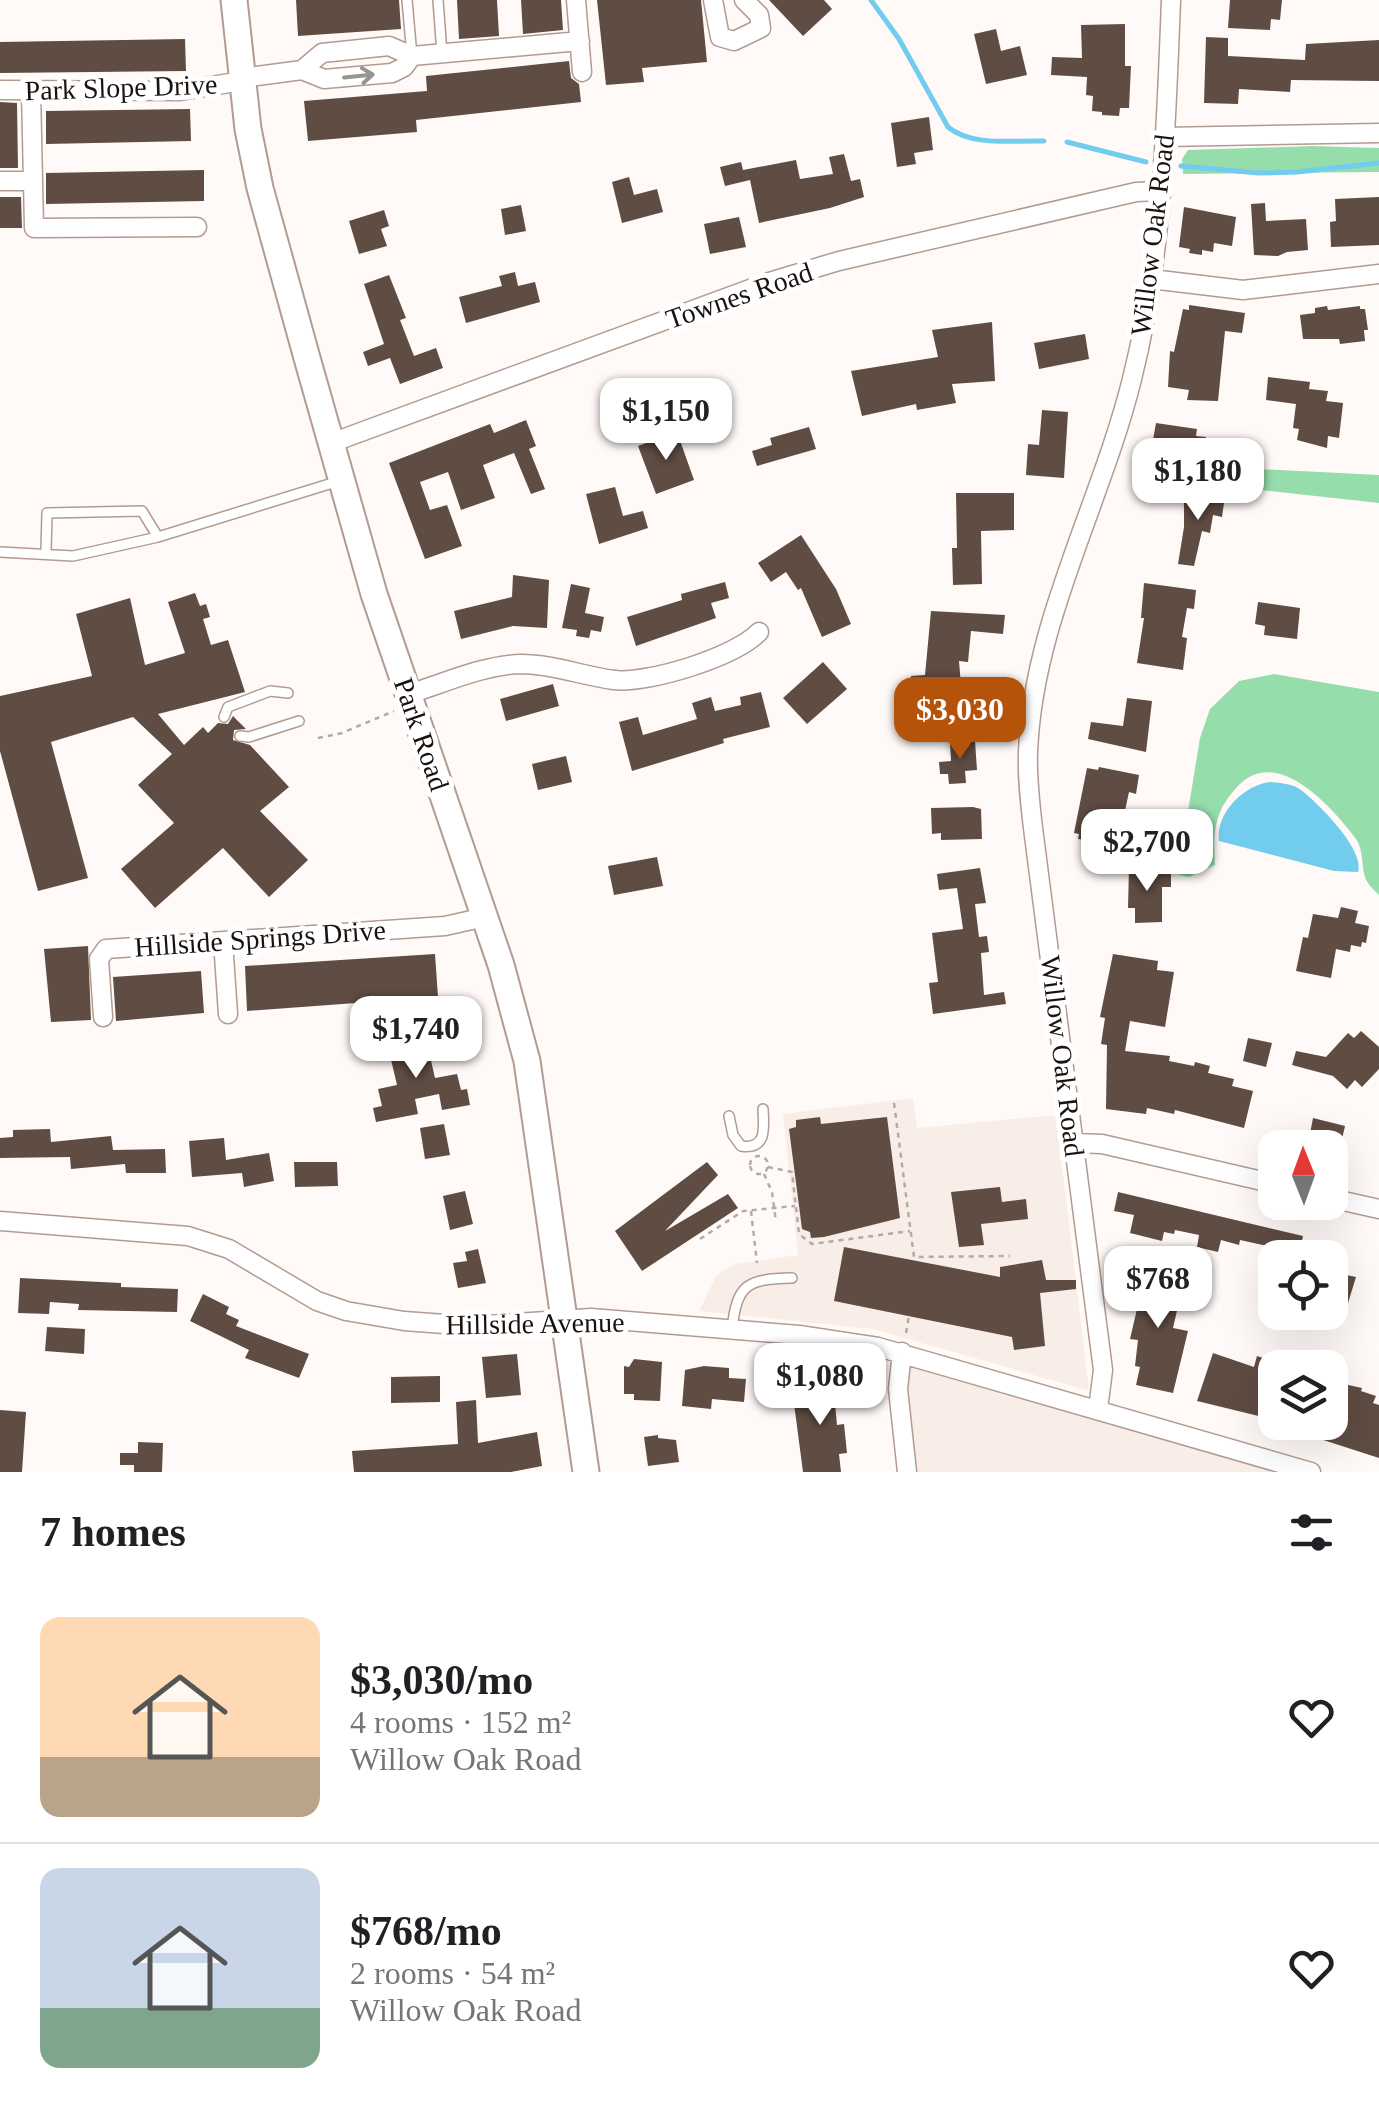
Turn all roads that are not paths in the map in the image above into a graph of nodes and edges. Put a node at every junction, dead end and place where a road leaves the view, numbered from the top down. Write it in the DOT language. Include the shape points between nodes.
graph roads {
  1 [pos="234,0"];
  2 [pos="408,0"];
  3 [pos="438,0"];
  4 [pos="576,0"];
  5 [pos="713,0"];
  6 [pos="744,0"];
  7 [pos="1170,0"];
  8 [pos="580,42"];
  9 [pos="442,54"];
  10 [pos="412,56"];
  11 [pos="302,70"];
  12 [pos="582,72"];
  13 [pos="242,80"];
  14 [pos="0,90"];
  15 [pos="31,90"];
  16 [pos="1379,133"];
  17 [pos="1164,138"];
  18 [pos="0,181"];
  19 [pos="33,181"];
  20 [pos="1160,191"];
  21 [pos="198,227"];
  22 [pos="1379,274"];
  23 [pos="1151,280"];
  24 [pos="330,443"];
  25 [pos="341,480"];
  26 [pos="158,536"];
  27 [pos="0,552"];
  28 [pos="46,552"];
  29 [pos="758,632"];
  30 [pos="288,693"];
  31 [pos="402,702"];
  32 [pos="224,717"];
  33 [pos="299,721"];
  34 [pos="240,736"];
  35 [pos="485,917"];
  36 [pos="223,941"];
  37 [pos="228,1014"];
  38 [pos="103,1017"];
  39 [pos="763,1109"];
  40 [pos="728,1116"];
  41 [pos="1075,1144"];
  42 [pos="1258,1180"];
  43 [pos="1348,1202"];
  44 [pos="1379,1210"];
  45 [pos="0,1220"];
  46 [pos="792,1278"];
  47 [pos="563,1319"];
  48 [pos="732,1329"];
  49 [pos="903,1346"];
  50 [pos="1098,1408"];
  51 [pos="586,1472"];
  52 [pos="907,1472"];
  53 [pos="1311,1472"];
  1 -- 13 [label="main road, Park Road"];
  2 -- 10 [label="lane"];
  3 -- 9 [label="lane"];
  4 -- 8 [label="street"];
  5 -- 6 [label="street" via="720,37 734,41 761,28 759,14"];
  7 -- 17 [label="street, Willow Oak Road"];
  8 -- 9 [label="street"];
  8 -- 12 [label="street"];
  9 -- 10 [label="street"];
  10 -- 11 [label="street" via="389,46 322,53"];
  11 -- 10 [label="street, one-way" via="324,80 392,72"];
  11 -- 13 [label="street, Park Slope Drive"];
  13 -- 15 [label="street, Park Slope Drive" via="180,91"];
  13 -- 24 [label="main road, Park Road" via="260,188"];
  14 -- 15 [label="street, Park Slope Drive"];
  15 -- 19 [label="street"];
  16 -- 17 [label="street"];
  17 -- 20 [label="street, Willow Oak Road"];
  18 -- 19 [label="street"];
  19 -- 21 [label="street" via="34,228"];
  20 -- 23 [label="street, Willow Oak Road"];
  20 -- 24 [label="street, Townes Road" via="838,261"];
  22 -- 23 [label="street" via="1244,290"];
  23 -- 41 [label="street, Willow Oak Road" via="1132,382 1043,652 1029,737 1033,828"];
  24 -- 25 [label="main road, Park Road"];
  25 -- 26 [label="lane"];
  25 -- 31 [label="main road, Park Road"];
  26 -- 28 [label="lane" via="73,556"];
  26 -- 28 [label="lane" via="142,511 47,513"];
  27 -- 28 [label="lane"];
  29 -- 31 [label="street" via="726,654 643,679 519,664 482,670"];
  30 -- 32 [label="lane" via="270,691 228,707"];
  31 -- 35 [label="main road, Park Road"];
  33 -- 34 [label="lane"];
  35 -- 36 [label="street, Hillside Springs Drive"];
  35 -- 47 [label="main road, Park Road" via="527,1060"];
  36 -- 37 [label="street"];
  36 -- 38 [label="street, Hillside Springs Drive" via="101,952"];
  39 -- 40 [label="lane" via="765,1133 750,1147 732,1135"];
  41 -- 42 [label="street" via="1102,1144"];
  41 -- 50 [label="street, Willow Oak Road" via="1102,1370"];
  43 -- 44 [label="street"];
  45 -- 47 [label="street, Hillside Avenue" via="188,1236 229,1249 303,1295 362,1315 472,1326"];
  46 -- 48 [label="lane" via="744,1287"];
  47 -- 48 [label="street, Hillside Avenue"];
  47 -- 51 [label="main road, Park Road"];
  48 -- 49 [label="street, Hillside Avenue"];
  49 -- 50 [label="street, Hillside Avenue"];
  49 -- 52 [label="street" via="898,1389"];
  50 -- 53 [label="street, Hillside Avenue"];
}
